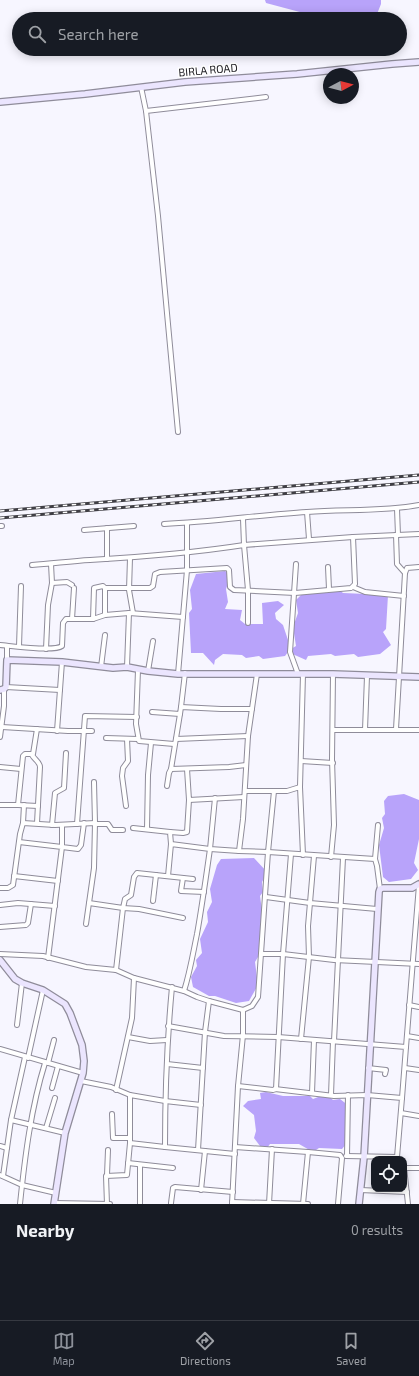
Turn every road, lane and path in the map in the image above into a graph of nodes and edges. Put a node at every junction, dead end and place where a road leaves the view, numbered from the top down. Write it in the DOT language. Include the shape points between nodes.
graph roads {
  1 [pos="419,62"];
  2 [pos="141,87"];
  3 [pos="266,98"];
  4 [pos="0,102"];
  5 [pos="146,111"];
  6 [pos="178,432"];
  7 [pos="419,506"];
  8 [pos="397,508"];
  9 [pos="307,512"];
  10 [pos="243,518"];
  11 [pos="187,523"];
  12 [pos="164,524"];
  13 [pos="134,526"];
  14 [pos="106,528"];
  15 [pos="84,530"];
  16 [pos="419,534"];
  17 [pos="397,535"];
  18 [pos="353,537"];
  19 [pos="309,539"];
  20 [pos="244,545"];
  21 [pos="187,552"];
  22 [pos="130,558"];
  23 [pos="107,559"];
  24 [pos="51,564"];
  25 [pos="296,564"];
  26 [pos="32,565"];
  27 [pos="328,566"];
  28 [pos="419,567"];
  29 [pos="186,570"];
  30 [pos="405,573"];
  31 [pos="52,583"];
  32 [pos="21,586"];
  33 [pos="353,587"];
  34 [pos="105,588"];
  35 [pos="129,588"];
  36 [pos="329,589"];
  37 [pos="248,590"];
  38 [pos="295,593"];
  39 [pos="404,596"];
  40 [pos="131,613"];
  41 [pos="106,614"];
  42 [pos="183,617"];
  43 [pos="72,619"];
  44 [pos="93,619"];
  45 [pos="248,623"];
  46 [pos="105,635"];
  47 [pos="153,641"];
  48 [pos="0,645"];
  49 [pos="7,646"];
  50 [pos="20,646"];
  51 [pos="46,649"];
  52 [pos="7,660"];
  53 [pos="62,662"];
  54 [pos="101,667"];
  55 [pos="127,668"];
  56 [pos="138,670"];
  57 [pos="148,671"];
  58 [pos="185,673"];
  59 [pos="178,674"];
  60 [pos="256,674"];
  61 [pos="300,674"];
  62 [pos="333,674"];
  63 [pos="367,676"];
  64 [pos="399,677"];
  65 [pos="419,677"];
  66 [pos="4,689"];
  67 [pos="60,690"];
  68 [pos="180,707"];
  69 [pos="252,709"];
  70 [pos="152,712"];
  71 [pos="180,714"];
  72 [pos="137,717"];
  73 [pos="2,727"];
  74 [pos="37,729"];
  75 [pos="396,729"];
  76 [pos="333,730"];
  77 [pos="365,730"];
  78 [pos="419,730"];
  79 [pos="57,731"];
  80 [pos="84,731"];
  81 [pos="92,731"];
  82 [pos="248,736"];
  83 [pos="0,737"];
  84 [pos="106,738"];
  85 [pos="176,738"];
  86 [pos="127,739"];
  87 [pos="138,739"];
  88 [pos="151,743"];
  89 [pos="174,744"];
  90 [pos="66,753"];
  91 [pos="32,755"];
  92 [pos="301,761"];
  93 [pos="333,763"];
  94 [pos="246,765"];
  95 [pos="0,767"];
  96 [pos="21,769"];
  97 [pos="187,769"];
  98 [pos="171,770"];
  99 [pos="94,782"];
  100 [pos="167,786"];
  101 [pos="300,787"];
  102 [pos="245,791"];
  103 [pos="274,791"];
  104 [pos="244,797"];
  105 [pos="215,798"];
  106 [pos="189,800"];
  107 [pos="0,805"];
  108 [pos="18,806"];
  109 [pos="24,806"];
  110 [pos="38,806"];
  111 [pos="126,806"];
  112 [pos="23,823"];
  113 [pos="37,823"];
  114 [pos="84,823"];
  115 [pos="62,824"];
  116 [pos="77,824"];
  117 [pos="95,824"];
  118 [pos="378,824"];
  119 [pos="52,825"];
  120 [pos="133,828"];
  121 [pos="147,829"];
  122 [pos="123,830"];
  123 [pos="170,832"];
  124 [pos="19,842"];
  125 [pos="171,844"];
  126 [pos="62,847"];
  127 [pos="210,849"];
  128 [pos="239,852"];
  129 [pos="268,852"];
  130 [pos="291,854"];
  131 [pos="303,855"];
  132 [pos="314,856"];
  133 [pos="331,857"];
  134 [pos="343,858"];
  135 [pos="375,860"];
  136 [pos="156,875"];
  137 [pos="14,876"];
  138 [pos="168,876"];
  139 [pos="183,878"];
  140 [pos="193,879"];
  141 [pos="58,881"];
  142 [pos="419,885"];
  143 [pos="0,888"];
  144 [pos="380,889"];
  145 [pos="204,892"];
  146 [pos="266,897"];
  147 [pos="287,900"];
  148 [pos="153,901"];
  149 [pos="89,903"];
  150 [pos="310,903"];
  151 [pos="31,904"];
  152 [pos="0,905"];
  153 [pos="55,906"];
  154 [pos="341,906"];
  155 [pos="123,908"];
  156 [pos="377,909"];
  157 [pos="183,918"];
  158 [pos="86,924"];
  159 [pos="0,927"];
  160 [pos="417,937"];
  161 [pos="0,954"];
  162 [pos="261,954"];
  163 [pos="283,954"];
  164 [pos="309,957"];
  165 [pos="48,958"];
  166 [pos="0,960"];
  167 [pos="338,961"];
  168 [pos="375,963"];
  169 [pos="413,963"];
  170 [pos="419,964"];
  171 [pos="116,970"];
  172 [pos="134,978"];
  173 [pos="22,983"];
  174 [pos="172,987"];
  175 [pos="43,990"];
  176 [pos="184,991"];
  177 [pos="209,1001"];
  178 [pos="409,1006"];
  179 [pos="419,1007"];
  180 [pos="243,1010"];
  181 [pos="17,1025"];
  182 [pos="168,1026"];
  183 [pos="205,1032"];
  184 [pos="243,1035"];
  185 [pos="407,1036"];
  186 [pos="128,1037"];
  187 [pos="278,1037"];
  188 [pos="419,1038"];
  189 [pos="301,1039"];
  190 [pos="54,1040"];
  191 [pos="167,1040"];
  192 [pos="314,1040"];
  193 [pos="334,1041"];
  194 [pos="370,1043"];
  195 [pos="406,1047"];
  196 [pos="0,1049"];
  197 [pos="26,1057"];
  198 [pos="46,1063"];
  199 [pos="167,1064"];
  200 [pos="58,1066"];
  201 [pos="203,1068"];
  202 [pos="368,1068"];
  203 [pos="405,1068"];
  204 [pos="419,1070"];
  205 [pos="83,1073"];
  206 [pos="384,1074"];
  207 [pos="81,1080"];
  208 [pos="238,1086"];
  209 [pos="52,1088"];
  210 [pos="275,1089"];
  211 [pos="116,1090"];
  212 [pos="312,1094"];
  213 [pos="130,1095"];
  214 [pos="331,1095"];
  215 [pos="348,1095"];
  216 [pos="367,1095"];
  217 [pos="55,1098"];
  218 [pos="402,1098"];
  219 [pos="165,1102"];
  220 [pos="201,1105"];
  221 [pos="401,1113"];
  222 [pos="112,1114"];
  223 [pos="419,1116"];
  224 [pos="10,1120"];
  225 [pos="30,1124"];
  226 [pos="46,1128"];
  227 [pos="65,1133"];
  228 [pos="130,1138"];
  229 [pos="130,1143"];
  230 [pos="0,1146"];
  231 [pos="166,1147"];
  232 [pos="235,1147"];
  233 [pos="7,1148"];
  234 [pos="272,1149"];
  235 [pos="108,1150"];
  236 [pos="198,1150"];
  237 [pos="205,1151"];
  238 [pos="308,1152"];
  239 [pos="235,1154"];
  240 [pos="342,1156"];
  241 [pos="348,1156"];
  242 [pos="398,1156"];
  243 [pos="364,1157"];
  244 [pos="371,1157"];
  245 [pos="128,1163"];
  246 [pos="140,1165"];
  247 [pos="407,1167"];
  248 [pos="173,1168"];
  249 [pos="419,1168"];
  250 [pos="107,1175"];
  251 [pos="2,1176"];
  252 [pos="22,1185"];
  253 [pos="201,1190"];
  254 [pos="360,1190"];
  255 [pos="371,1190"];
  256 [pos="233,1192"];
  257 [pos="407,1192"];
  258 [pos="56,1193"];
  259 [pos="171,1203"];
  260 [pos="232,1203"];
  261 [pos="269,1203"];
  262 [pos="20,1204"];
  263 [pos="54,1204"];
  264 [pos="108,1204"];
  265 [pos="140,1204"];
  266 [pos="303,1204"];
  267 [pos="308,1204"];
  268 [pos="338,1204"];
  269 [pos="359,1204"];
  270 [pos="408,1204"];
  1 -- 2 [label="street, BIRLA ROAD"];
  2 -- 4 [label="street, BIRLA ROAD"];
  2 -- 5 [label="street"];
  3 -- 5 [label="street"];
  5 -- 6 [label="street"];
  7 -- 8 [label="street"];
  8 -- 9 [label="street"];
  8 -- 17 [label="street"];
  9 -- 10 [label="street"];
  9 -- 19 [label="street"];
  10 -- 11 [label="street"];
  10 -- 20 [label="street"];
  11 -- 12 [label="street"];
  11 -- 21 [label="street"];
  13 -- 14 [label="street"];
  14 -- 15 [label="street"];
  14 -- 23 [label="street"];
  16 -- 17 [label="street"];
  17 -- 18 [label="street"];
  17 -- 30 [label="street" via="398,564"];
  18 -- 19 [label="street"];
  18 -- 33 [label="street"];
  19 -- 20 [label="street"];
  20 -- 21 [label="street"];
  20 -- 37 [label="street"];
  21 -- 22 [label="street"];
  21 -- 29 [label="street"];
  22 -- 23 [label="street"];
  22 -- 35 [label="street"];
  23 -- 24 [label="street"];
  24 -- 26 [label="street"];
  24 -- 31 [label="street"];
  25 -- 38 [label="street"];
  27 -- 36 [label="street"];
  28 -- 30 [label="street" via="407,568"];
  29 -- 35 [label="street" via="157,573 152,587"];
  29 -- 37 [label="street" via="227,568 230,570 232,589"];
  29 -- 42 [label="street"];
  30 -- 39 [label="street"];
  31 -- 43 [label="street" via="67,582 73,587"];
  31 -- 51 [label="street"];
  32 -- 50 [label="street"];
  33 -- 36 [label="street"];
  33 -- 39 [label="street" via="365,592"];
  34 -- 35 [label="street"];
  34 -- 41 [label="street"];
  34 -- 44 [label="street" via="94,588"];
  35 -- 40 [label="street"];
  36 -- 38 [label="street"];
  37 -- 38 [label="street"];
  37 -- 45 [label="street"];
  38 -- 61 [label="street" via="290,652"];
  39 -- 64 [label="street"];
  40 -- 41 [label="street"];
  40 -- 42 [label="street"];
  40 -- 55 [label="street"];
  41 -- 44 [label="street"];
  42 -- 59 [label="street"];
  43 -- 44 [label="street"];
  43 -- 51 [label="street" via="64,621 62,646"];
  46 -- 54 [label="street"];
  47 -- 57 [label="street"];
  48 -- 49 [label="street"];
  49 -- 50 [label="street"];
  49 -- 52 [label="street"];
  50 -- 51 [label="street"];
  52 -- 53 [label="street"];
  52 -- 66 [label="street"];
  53 -- 54 [label="street"];
  53 -- 67 [label="street"];
  54 -- 55 [label="street"];
  55 -- 56 [label="street"];
  56 -- 57 [label="street"];
  56 -- 72 [label="street"];
  57 -- 59 [label="street"];
  58 -- 59 [label="street"];
  58 -- 60 [label="street"];
  58 -- 68 [label="street"];
  60 -- 61 [label="street"];
  60 -- 69 [label="street"];
  61 -- 62 [label="street"];
  61 -- 92 [label="street"];
  62 -- 63 [label="street"];
  62 -- 76 [label="street"];
  63 -- 64 [label="street"];
  63 -- 77 [label="street"];
  64 -- 65 [label="street"];
  64 -- 75 [label="street"];
  66 -- 67 [label="street"];
  66 -- 73 [label="street"];
  67 -- 79 [label="street"];
  68 -- 69 [label="street"];
  68 -- 71 [label="street"];
  69 -- 82 [label="street"];
  70 -- 71 [label="street"];
  71 -- 85 [label="street"];
  72 -- 80 [label="street" via="85,716"];
  72 -- 87 [label="street"];
  73 -- 74 [label="street"];
  73 -- 83 [label="street"];
  74 -- 79 [label="street"];
  74 -- 91 [label="street"];
  75 -- 77 [label="street"];
  75 -- 78 [label="street"];
  76 -- 77 [label="street"];
  76 -- 93 [label="street"];
  79 -- 80 [label="street"];
  80 -- 81 [label="street"];
  80 -- 116 [label="street"];
  82 -- 85 [label="street"];
  82 -- 94 [label="street"];
  84 -- 86 [label="street"];
  85 -- 89 [label="street"];
  86 -- 87 [label="street"];
  86 -- 111 [label="street" via="128,761 123,768 122,776"];
  87 -- 88 [label="street" via="140,742"];
  88 -- 89 [label="street"];
  88 -- 121 [label="street"];
  89 -- 98 [label="street"];
  90 -- 119 [label="street" via="64,788 55,793"];
  91 -- 96 [label="street" via="24,755"];
  91 -- 110 [label="street" via="40,765"];
  92 -- 93 [label="street"];
  92 -- 101 [label="street"];
  93 -- 133 [label="street" via="334,825"];
  94 -- 97 [label="street"];
  94 -- 102 [label="street"];
  95 -- 96 [label="street"];
  96 -- 108 [label="street"];
  97 -- 98 [label="street"];
  97 -- 106 [label="street"];
  98 -- 100 [label="street"];
  99 -- 117 [label="street"];
  101 -- 103 [label="street"];
  101 -- 131 [label="street"];
  102 -- 103 [label="street"];
  102 -- 104 [label="street"];
  103 -- 129 [label="street"];
  104 -- 105 [label="street"];
  104 -- 128 [label="street"];
  105 -- 106 [label="street"];
  105 -- 127 [label="street"];
  106 -- 123 [label="street" via="187,832"];
  107 -- 108 [label="street"];
  108 -- 109 [label="street"];
  109 -- 110 [label="street"];
  109 -- 112 [label="street"];
  110 -- 113 [label="street"];
  112 -- 113 [label="street"];
  112 -- 124 [label="street"];
  113 -- 119 [label="street"];
  114 -- 116 [label="street"];
  114 -- 117 [label="street"];
  114 -- 126 [label="street" via="79,848"];
  115 -- 116 [label="street"];
  115 -- 119 [label="street"];
  115 -- 126 [label="street"];
  117 -- 122 [label="street" via="108,824 112,830"];
  117 -- 149 [label="street" via="94,868"];
  118 -- 135 [label="street"];
  120 -- 121 [label="street"];
  121 -- 123 [label="street"];
  123 -- 125 [label="street"];
  124 -- 126 [label="street"];
  124 -- 137 [label="street"];
  125 -- 127 [label="street"];
  125 -- 138 [label="street"];
  126 -- 141 [label="street"];
  127 -- 128 [label="street"];
  127 -- 145 [label="street"];
  128 -- 129 [label="street"];
  129 -- 130 [label="street"];
  129 -- 146 [label="street"];
  130 -- 131 [label="street"];
  130 -- 147 [label="street"];
  131 -- 132 [label="street"];
  132 -- 133 [label="street"];
  132 -- 150 [label="street"];
  133 -- 134 [label="street"];
  134 -- 135 [label="street"];
  134 -- 154 [label="street"];
  135 -- 144 [label="street"];
  136 -- 138 [label="street"];
  136 -- 148 [label="street"];
  136 -- 155 [label="street" via="136,874 131,895 125,899"];
  137 -- 141 [label="street"];
  137 -- 143 [label="street" via="12,887"];
  138 -- 139 [label="street"];
  139 -- 140 [label="street"];
  139 -- 145 [label="street" via="182,890"];
  141 -- 153 [label="street"];
  142 -- 144 [label="street" via="412,888"];
  142 -- 160 [label="street"];
  144 -- 156 [label="street"];
  145 -- 176 [label="street"];
  146 -- 147 [label="street"];
  146 -- 162 [label="street"];
  147 -- 150 [label="street"];
  147 -- 163 [label="street"];
  149 -- 155 [label="street"];
  149 -- 158 [label="street"];
  150 -- 154 [label="street"];
  150 -- 164 [label="street"];
  151 -- 152 [label="street"];
  151 -- 153 [label="street"];
  151 -- 159 [label="street" via="28,923"];
  153 -- 165 [label="street"];
  154 -- 156 [label="street"];
  154 -- 167 [label="street"];
  155 -- 157 [label="street"];
  155 -- 171 [label="street"];
  156 -- 168 [label="street"];
  160 -- 169 [label="street"];
  161 -- 165 [label="street"];
  162 -- 163 [label="street"];
  162 -- 180 [label="street" via="258,997 252,1006"];
  163 -- 164 [label="street"];
  163 -- 187 [label="street"];
  164 -- 167 [label="street"];
  164 -- 189 [label="street"];
  165 -- 171 [label="street"];
  166 -- 173 [label="street" via="11,976"];
  167 -- 168 [label="street"];
  167 -- 193 [label="street"];
  168 -- 169 [label="street"];
  168 -- 194 [label="street"];
  169 -- 170 [label="street"];
  169 -- 178 [label="street"];
  171 -- 172 [label="street"];
  172 -- 174 [label="street"];
  172 -- 186 [label="street" via="132,1018"];
  173 -- 175 [label="street"];
  173 -- 181 [label="street"];
  174 -- 176 [label="street"];
  174 -- 182 [label="street"];
  175 -- 197 [label="street"];
  175 -- 205 [label="street" via="68,1007 82,1046"];
  176 -- 177 [label="street"];
  177 -- 180 [label="street"];
  177 -- 183 [label="street"];
  178 -- 179 [label="street"];
  178 -- 185 [label="street"];
  180 -- 184 [label="street"];
  182 -- 183 [label="street"];
  182 -- 191 [label="street"];
  183 -- 184 [label="street" via="224,1036"];
  183 -- 201 [label="street"];
  184 -- 187 [label="street"];
  184 -- 208 [label="street"];
  185 -- 188 [label="street"];
  185 -- 195 [label="street"];
  186 -- 191 [label="street" via="150,1041"];
  186 -- 211 [label="street"];
  187 -- 189 [label="street"];
  187 -- 210 [label="street"];
  189 -- 192 [label="street"];
  190 -- 198 [label="street"];
  191 -- 199 [label="street"];
  192 -- 193 [label="street"];
  192 -- 212 [label="street"];
  193 -- 194 [label="street"];
  193 -- 214 [label="street"];
  194 -- 195 [label="street"];
  194 -- 202 [label="street"];
  195 -- 203 [label="street"];
  196 -- 197 [label="street"];
  197 -- 198 [label="street"];
  197 -- 224 [label="street"];
  198 -- 200 [label="street"];
  198 -- 225 [label="street"];
  199 -- 201 [label="street"];
  199 -- 219 [label="street"];
  200 -- 205 [label="street"];
  200 -- 209 [label="street"];
  201 -- 220 [label="street"];
  202 -- 206 [label="street" via="386,1070"];
  202 -- 216 [label="street"];
  203 -- 204 [label="street"];
  203 -- 218 [label="street"];
  205 -- 207 [label="street"];
  207 -- 211 [label="street"];
  207 -- 227 [label="street"];
  208 -- 210 [label="street"];
  208 -- 232 [label="street"];
  210 -- 212 [label="street"];
  211 -- 213 [label="street"];
  212 -- 214 [label="street"];
  213 -- 219 [label="street"];
  213 -- 228 [label="street"];
  214 -- 215 [label="street"];
  215 -- 216 [label="street"];
  215 -- 241 [label="street"];
  216 -- 218 [label="street"];
  216 -- 243 [label="street"];
  217 -- 226 [label="street"];
  218 -- 221 [label="street"];
  219 -- 220 [label="street"];
  219 -- 231 [label="street"];
  220 -- 236 [label="street"];
  221 -- 223 [label="street"];
  221 -- 242 [label="street"];
  222 -- 228 [label="street" via="113,1138"];
  224 -- 225 [label="street"];
  224 -- 233 [label="street"];
  225 -- 226 [label="street"];
  225 -- 252 [label="street"];
  226 -- 227 [label="street"];
  227 -- 258 [label="street"];
  228 -- 229 [label="street"];
  229 -- 231 [label="street"];
  229 -- 245 [label="street"];
  230 -- 233 [label="street"];
  231 -- 236 [label="street"];
  232 -- 234 [label="street"];
  232 -- 239 [label="street"];
  233 -- 251 [label="street"];
  234 -- 238 [label="street"];
  234 -- 261 [label="street"];
  235 -- 250 [label="street"];
  236 -- 237 [label="street"];
  237 -- 239 [label="street"];
  237 -- 253 [label="street"];
  238 -- 240 [label="street"];
  238 -- 266 [label="street"];
  239 -- 256 [label="street"];
  240 -- 241 [label="street"];
  240 -- 268 [label="street"];
  241 -- 243 [label="street"];
  243 -- 244 [label="street"];
  243 -- 254 [label="street"];
  245 -- 246 [label="street"];
  245 -- 250 [label="street" via="126,1175"];
  246 -- 248 [label="street"];
  246 -- 265 [label="street"];
  247 -- 249 [label="street"];
  250 -- 264 [label="street"];
  251 -- 252 [label="street"];
  252 -- 258 [label="street"];
  252 -- 262 [label="street"];
  253 -- 256 [label="street"];
  253 -- 259 [label="street" via="174,1187"];
  254 -- 255 [label="street"];
  254 -- 269 [label="street"];
  256 -- 260 [label="street"];
  257 -- 270 [label="street"];
  258 -- 263 [label="street"];
  260 -- 261 [label="street"];
  261 -- 266 [label="street"];
  263 -- 264 [label="street"];
  266 -- 267 [label="street"];
}
